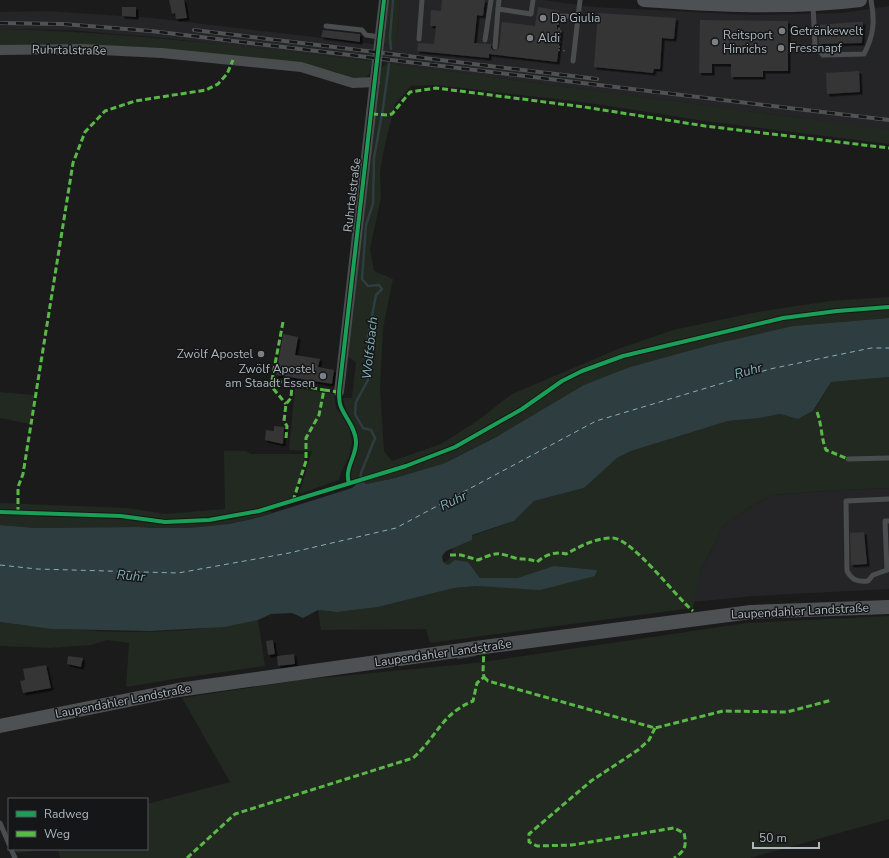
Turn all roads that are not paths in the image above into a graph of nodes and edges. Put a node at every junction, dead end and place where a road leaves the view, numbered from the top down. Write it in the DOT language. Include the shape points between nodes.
graph roads {
  1 [pos="384,0"];
  2 [pos="422,0"];
  3 [pos="491,0"];
  4 [pos="499,0"];
  5 [pos="533,0"];
  6 [pos="580,0"];
  7 [pos="644,0"];
  8 [pos="860,0"];
  9 [pos="872,0"];
  10 [pos="813,4"];
  11 [pos="498,9"];
  12 [pos="562,16"];
  13 [pos="578,17"];
  14 [pos="326,26"];
  15 [pos="380,36"];
  16 [pos="419,39"];
  17 [pos="485,40"];
  18 [pos="495,47"];
  19 [pos="0,50"];
  20 [pos="573,61"];
  21 [pos="375,82"];
  22 [pos="339,392"];
  23 [pos="889,458"];
  24 [pos="848,459"];
  25 [pos="889,499"];
  26 [pos="889,521"];
  27 [pos="888,569"];
  28 [pos="889,607"];
  29 [pos="0,726"];
  30 [pos="0,823"];
  31 [pos="8,842"];
  1 -- 15 [label="street, Ruhrtalstraße"];
  2 -- 16 [label="lane"];
  3 -- 17 [label="lane"];
  4 -- 11 [label="lane"];
  5 -- 11 [label="lane" via="531,14"];
  6 -- 13 [label="lane"];
  7 -- 10 [label="main road"];
  8 -- 10 [label="main road"];
  9 -- 10 [label="lane" via="872,39 864,54 823,55 815,46"];
  11 -- 18 [label="lane"];
  12 -- 13 [label="lane"];
  13 -- 20 [label="lane"];
  14 -- 15 [label="lane" via="362,30 366,35"];
  15 -- 21 [label="street, Ruhrtalstraße"];
  19 -- 21 [label="street, Ruhrtalstraße" via="82,49 162,53 301,67 353,83"];
  21 -- 22 [label="street, Ruhrtalstraße"];
  23 -- 24 [label="lane"];
  25 -- 27 [label="lane" via="846,501 847,571 852,579 860,582 868,581 873,575"];
  26 -- 27 [label="lane" via="885,521"];
  28 -- 29 [label="main road, Laupendahler Landstraße" via="751,612 476,648 178,690"];
  30 -- 31 [label="lane"];
}
